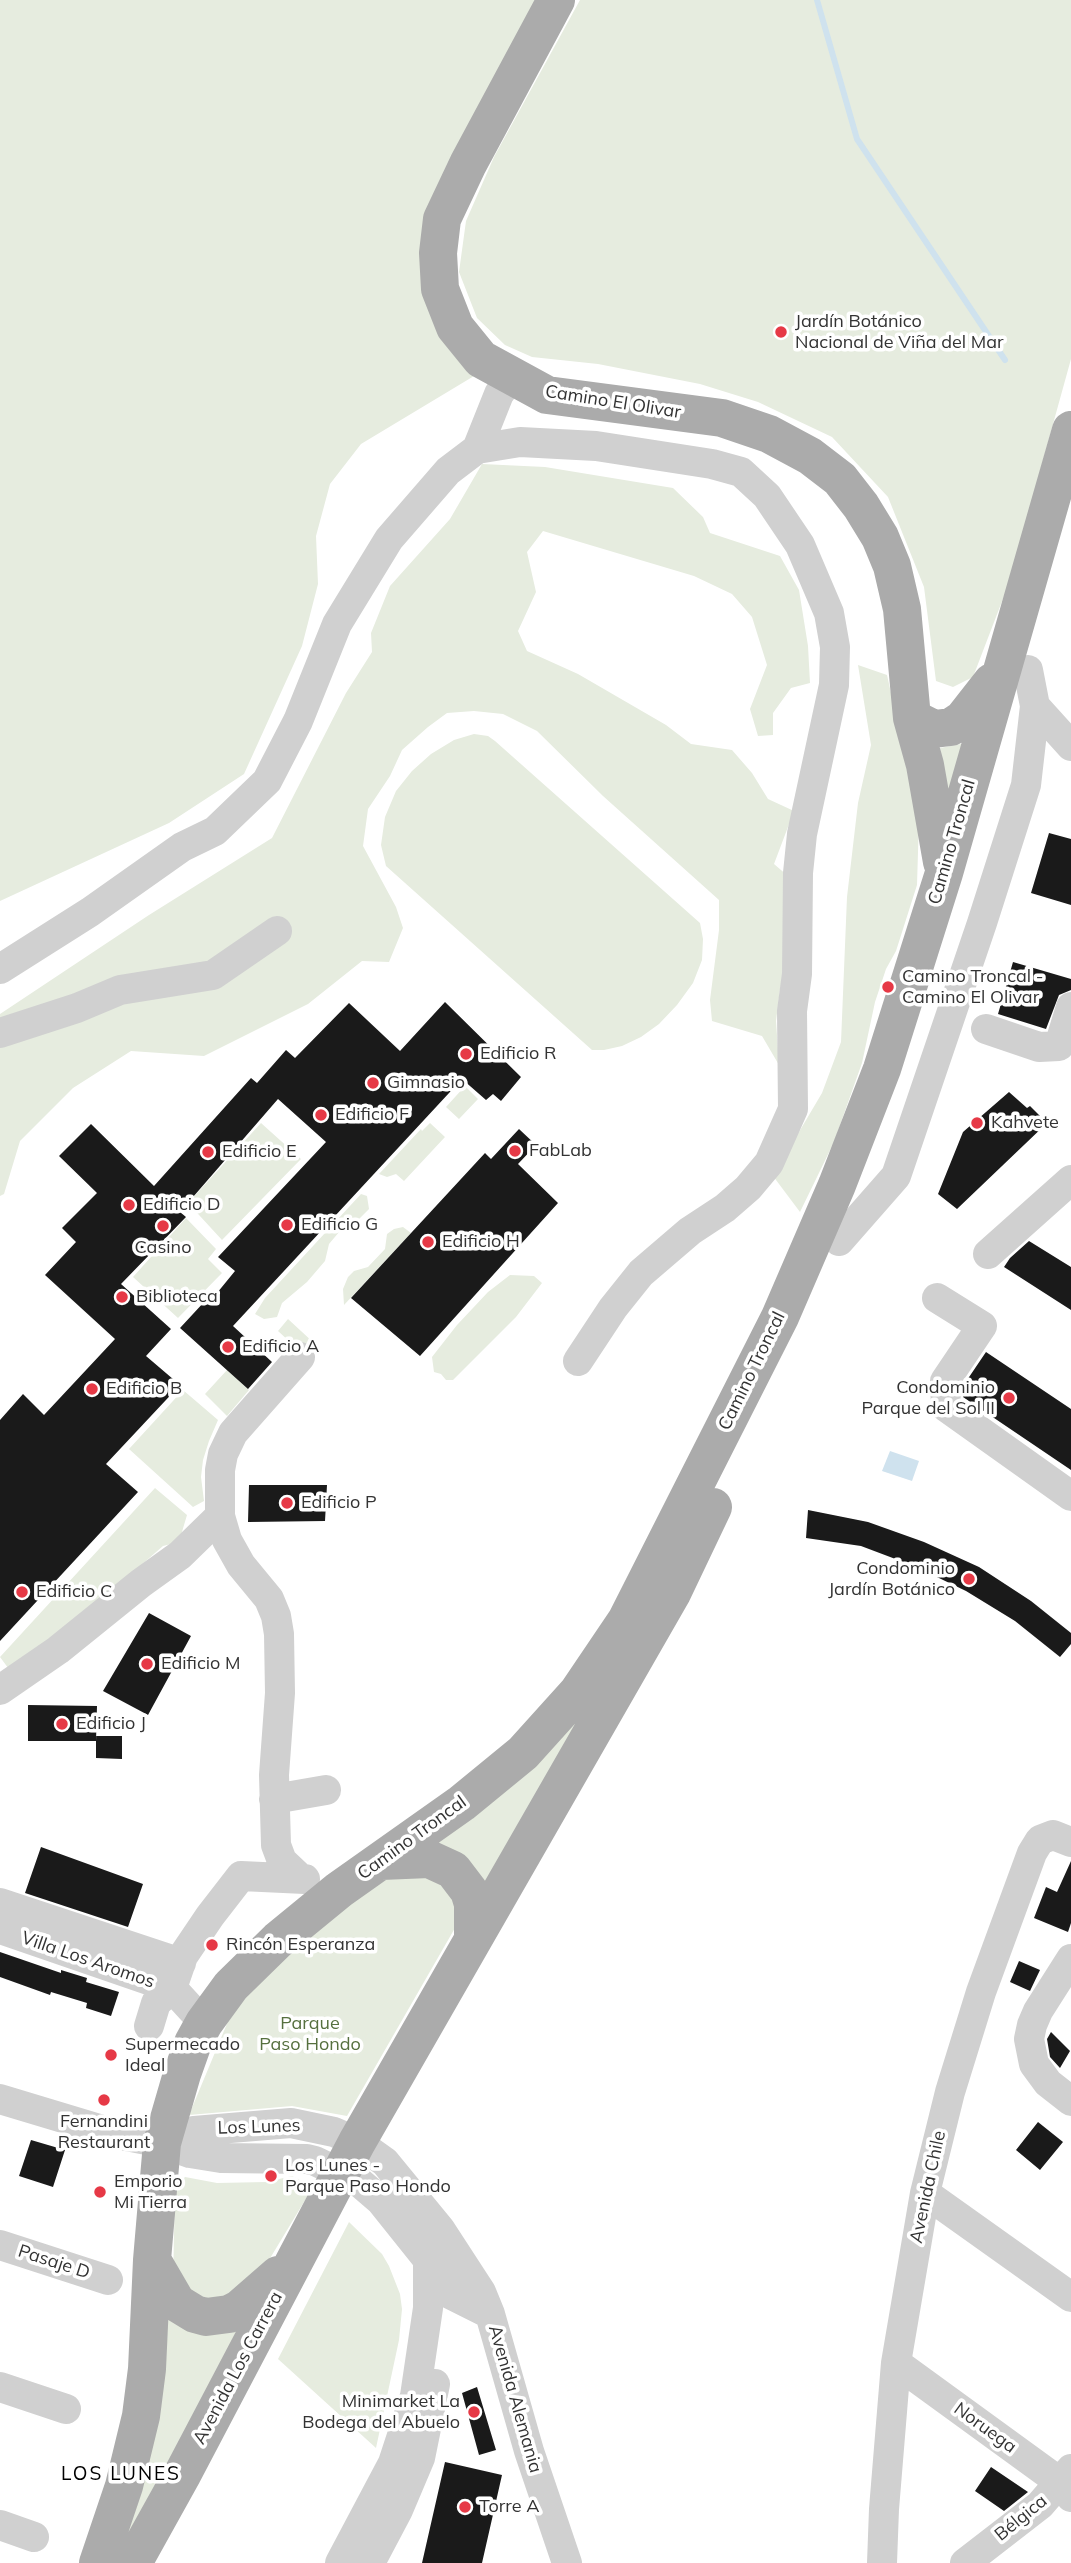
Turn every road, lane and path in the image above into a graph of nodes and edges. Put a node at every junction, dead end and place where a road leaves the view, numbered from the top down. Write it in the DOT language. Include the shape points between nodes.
graph roads {
  1 [pos="556,0"];
  2 [pos="511,377"];
  3 [pos="1071,430"];
  4 [pos="477,449"];
  5 [pos="1071,517"];
  6 [pos="1021,682"];
  7 [pos="912,718"];
  8 [pos="1068,735"];
  9 [pos="1026,785"];
  10 [pos="943,873"];
  11 [pos="277,931"];
  12 [pos="0,970"];
  13 [pos="1071,1007"];
  14 [pos="986,1029"];
  15 [pos="0,1033"];
  16 [pos="1071,1180"];
  17 [pos="839,1241"];
  18 [pos="988,1254"];
  19 [pos="937,1298"];
  20 [pos="300,1357"];
  21 [pos="578,1361"];
  22 [pos="1071,1496"];
  23 [pos="220,1517"];
  24 [pos="0,1690"];
  25 [pos="327,1790"];
  26 [pos="274,1799"];
  27 [pos="1062,1838"];
  28 [pos="276,1845"];
  29 [pos="381,1861"];
  30 [pos="241,1875"];
  31 [pos="300,1878"];
  32 [pos="339,1890"];
  33 [pos="0,1903"];
  34 [pos="0,1929"];
  35 [pos="473,1940"];
  36 [pos="1071,1959"];
  37 [pos="177,1975"];
  38 [pos="204,2023"];
  39 [pos="149,2026"];
  40 [pos="0,2099"];
  41 [pos="1071,2101"];
  42 [pos="162,2143"];
  43 [pos="348,2158"];
  44 [pos="925,2193"];
  45 [pos="440,2229"];
  46 [pos="0,2245"];
  47 [pos="152,2260"];
  48 [pos="295,2260"];
  49 [pos="428,2260"];
  50 [pos="466,2268"];
  51 [pos="108,2280"];
  52 [pos="450,2294"];
  53 [pos="1071,2297"];
  54 [pos="490,2314"];
  55 [pos="896,2363"];
  56 [pos="0,2387"];
  57 [pos="66,2409"];
  58 [pos="1068,2483"];
  59 [pos="0,2525"];
  60 [pos="34,2536"];
  61 [pos="98,2563"];
  62 [pos="133,2563"];
  63 [pos="340,2563"];
  64 [pos="370,2563"];
  65 [pos="567,2563"];
  66 [pos="882,2563"];
  67 [pos="965,2563"];
  1 -- 2 [label="main road, Camino El Olivar" via="442,219 440,289 455,327 481,359"];
  2 -- 4 [label="street" via="499,394"];
  2 -- 7 [label="main road, Camino El Olivar" via="547,395 722,418 769,434 840,479 874,527 892,566 902,608"];
  3 -- 6 [label="main road, Camino Troncal"];
  4 -- 12 [label="street" via="448,471 389,539 337,624 298,721 267,781 215,831 182,847"];
  4 -- 21 [label="street" via="520,442 596,446 741,472 767,496 800,545 829,613 835,647 834,685 798,873 793,1109 769,1163 748,1188 641,1273"];
  5 -- 6 [label="main road, Camino Troncal"];
  6 -- 7 [label="main road" via="951,727 934,729"];
  6 -- 8 [label="street"];
  6 -- 9 [label="street, Camino Troncal"];
  6 -- 10 [label="main road, Camino Troncal"];
  6 -- 17 [label="main road, Camino Troncal" via="972,859 883,1138"];
  7 -- 10 [label="main road, Camino El Olivar" via="925,765"];
  8 -- 9 [label="street, Camino Troncal"];
  9 -- 17 [label="street, Camino Troncal" via="896,1176"];
  10 -- 29 [label="main road, Camino Troncal" via="882,1069 837,1185 780,1317 626,1621 578,1692 523,1753"];
  11 -- 15 [label="street" via="214,975 120,990"];
  13 -- 14 [label="street" via="1059,1046 1038,1048"];
  16 -- 18 [label="street"];
  17 -- 35 [label="main road, Camino Troncal" via="672,1593"];
  19 -- 22 [label="street" via="982,1326 945,1381 946,1407"];
  20 -- 23 [label="street" via="228,1443 220,1470"];
  23 -- 24 [label="street" via="180,1556"];
  23 -- 26 [label="street" via="227,1541 276,1616 280,1693"];
  25 -- 26 [label="street"];
  26 -- 28 [label="street"];
  27 -- 44 [label="street, Avenida Chile" via="1040,1840 1032,1853 981,1992"];
  28 -- 30 [label="street"];
  28 -- 31 [label="street" via="282,1861"];
  29 -- 32 [label="main road, Camino Troncal"];
  29 -- 35 [label="main road" via="429,1859 453,1870 473,1904"];
  30 -- 31 [label="street"];
  30 -- 37 [label="street" via="209,1916"];
  31 -- 32 [label="street"];
  32 -- 38 [label="main road, Camino Troncal" via="265,1952 231,1986"];
  33 -- 37 [label="street"];
  34 -- 37 [label="street, Villa Los Aromos"];
  35 -- 43 [label="main road, Camino Troncal"];
  36 -- 41 [label="street" via="1032,2025 1030,2051 1040,2074"];
  37 -- 38 [label="street"];
  37 -- 39 [label="street, Villa Los Aromos" via="156,2003"];
  38 -- 42 [label="main road, Camino Troncal" via="181,2074"];
  40 -- 42 [label="street, Los Lunes"];
  42 -- 43 [label="street, Los Lunes" via="221,2158"];
  42 -- 47 [label="main road"];
  43 -- 45 [label="street, Avenida Alemania" via="385,2162"];
  43 -- 48 [label="main road, Avenida Los Carrera"];
  43 -- 49 [label="street" via="359,2182 380,2200"];
  44 -- 53 [label="street"];
  44 -- 55 [label="street, Avenida Chile"];
  45 -- 49 [label="street"];
  45 -- 50 [label="street, Avenida Alemania"];
  46 -- 51 [label="street, Pasaje D"];
  47 -- 48 [label="main road" via="177,2303 206,2317 239,2309"];
  47 -- 61 [label="main road" via="141,2416"];
  48 -- 62 [label="main road, Avenida Los Carrera"];
  49 -- 52 [label="street"];
  49 -- 63 [label="street" via="428,2308 415,2396 393,2463"];
  50 -- 52 [label="street"];
  50 -- 54 [label="street, Avenida Alemania"];
  52 -- 54 [label="street, Avenida Alemania"];
  52 -- 64 [label="street" via="420,2458"];
  54 -- 65 [label="street, Avenida Alemania"];
  55 -- 58 [label="street, Noruega"];
  55 -- 66 [label="street, Avenida Chile"];
  56 -- 57 [label="street"];
  58 -- 67 [label="street, Bélgica"];
  59 -- 60 [label="street"];
}
